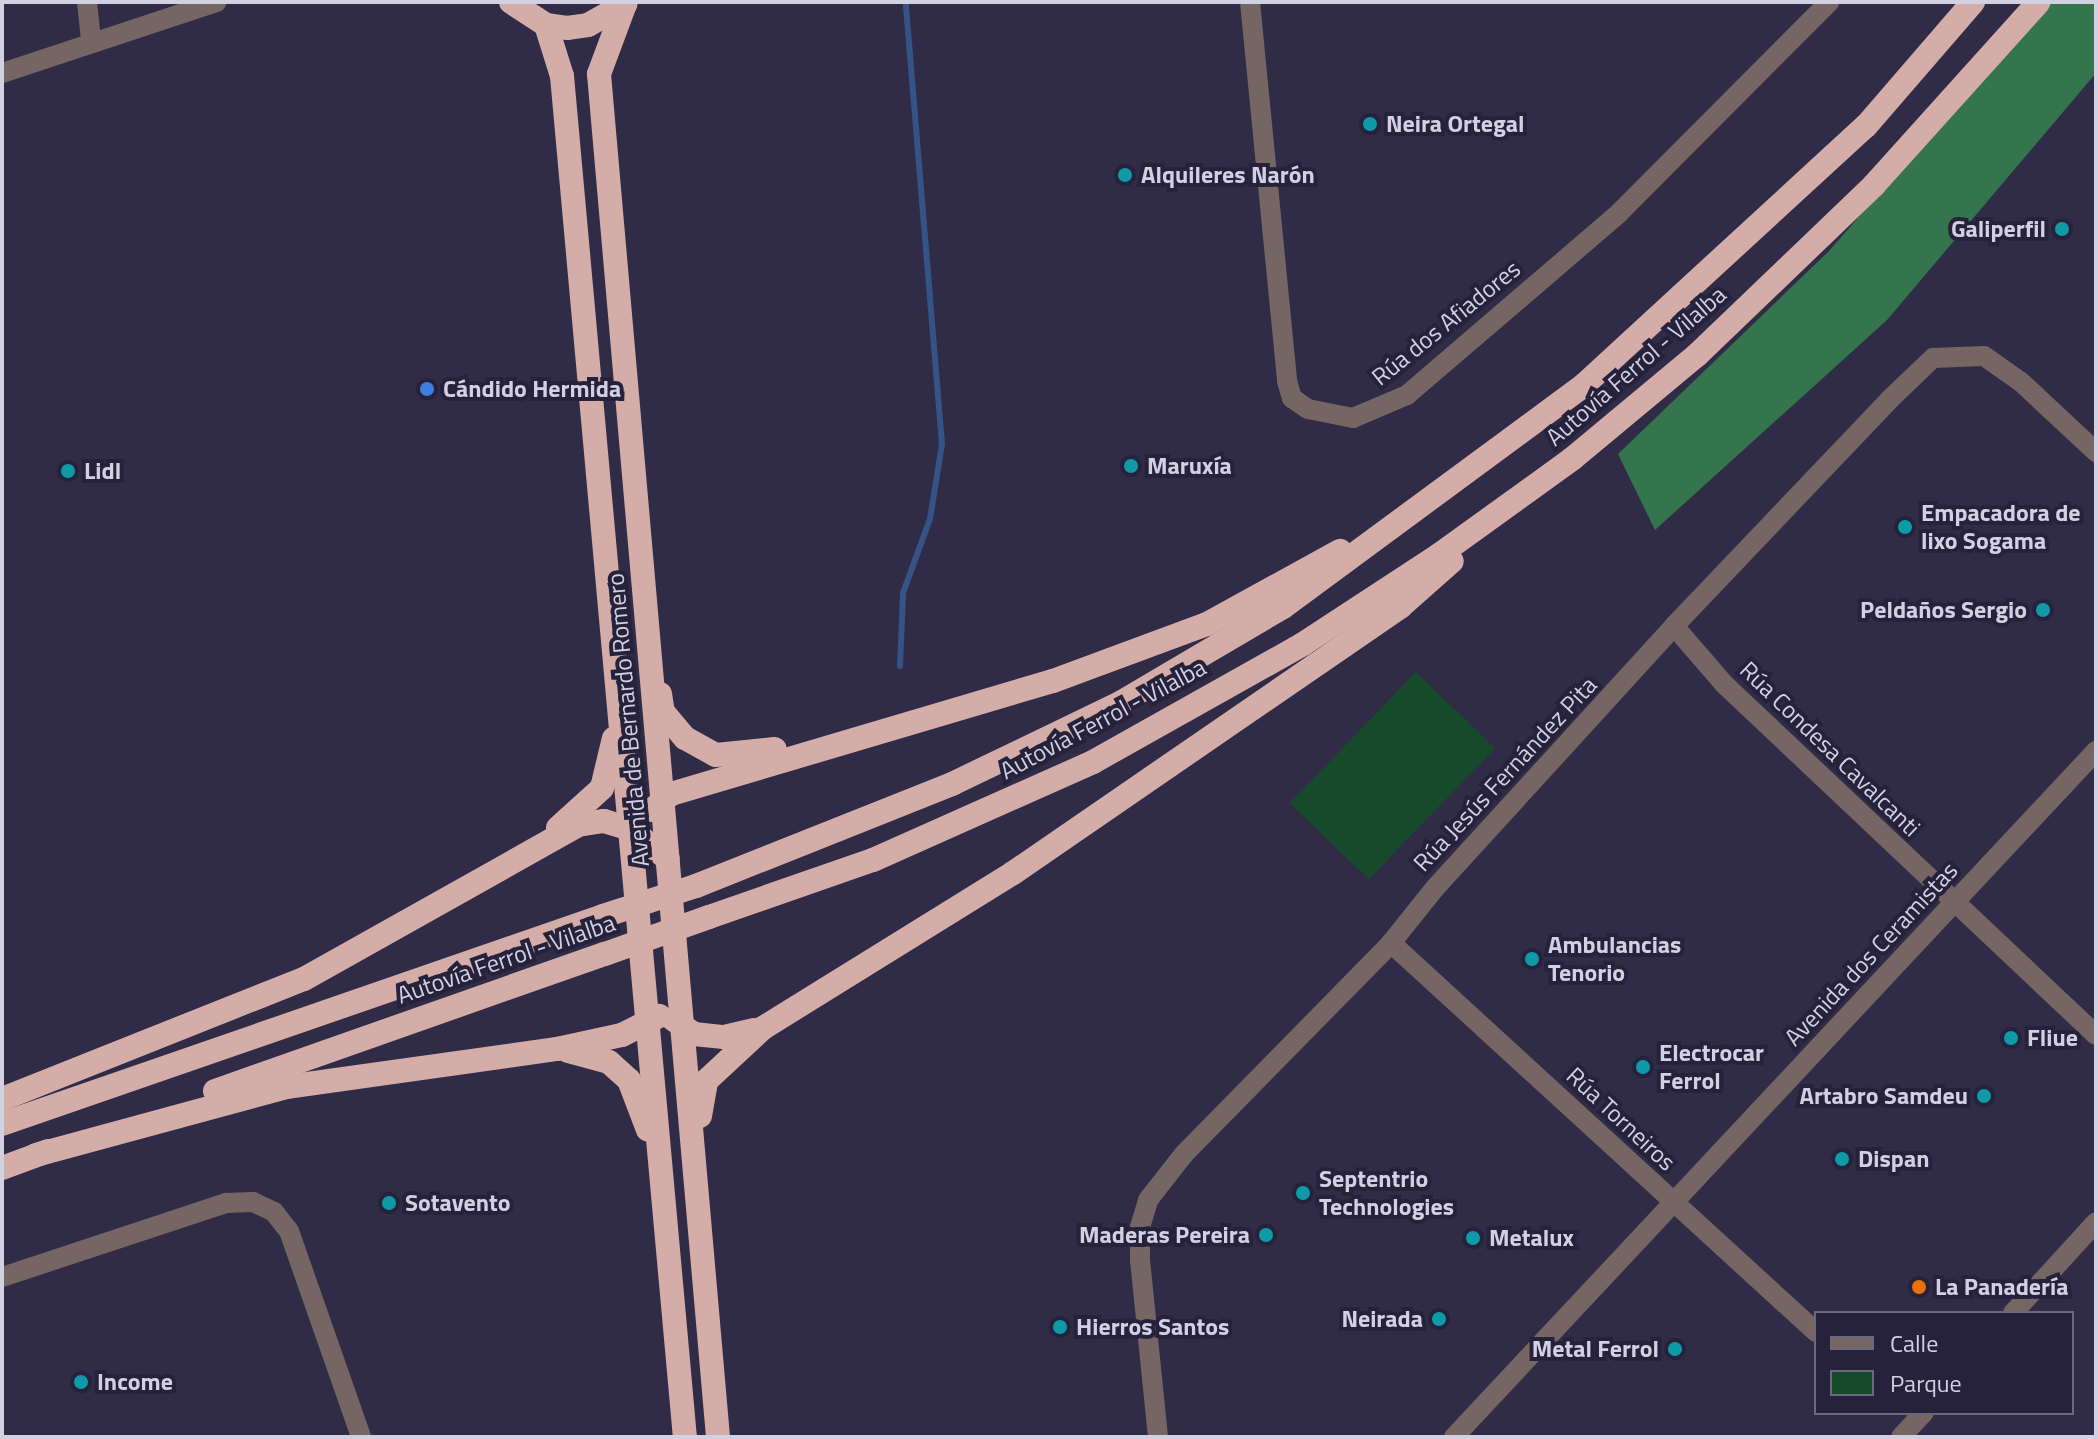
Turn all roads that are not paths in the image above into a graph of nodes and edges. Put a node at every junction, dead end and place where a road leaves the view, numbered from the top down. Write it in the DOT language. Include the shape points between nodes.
graph roads {
  1 [pos="87,2"];
  2 [pos="217,2"];
  3 [pos="511,2"];
  4 [pos="1250,2"];
  5 [pos="1829,2"];
  6 [pos="1973,2"];
  7 [pos="2039,2"];
  8 [pos="626,3"];
  9 [pos="546,25"];
  10 [pos="91,41"];
  11 [pos="2,73"];
  12 [pos="2096,452"];
  13 [pos="1572,459"];
  14 [pos="1436,497"];
  15 [pos="1674,626"];
  16 [pos="612,627"];
  17 [pos="648,628"];
  18 [pos="938,716"];
  19 [pos="2096,751"];
  20 [pos="663,800"];
  21 [pos="542,843"];
  22 [pos="634,843"];
  23 [pos="668,859"];
  24 [pos="1955,903"];
  25 [pos="1391,943"];
  26 [pos="680,989"];
  27 [pos="655,1018"];
  28 [pos="683,1026"];
  29 [pos="763,1028"];
  30 [pos="2096,1035"];
  31 [pos="557,1049"];
  32 [pos="2,1099"];
  33 [pos="2,1124"];
  34 [pos="36,1155"];
  35 [pos="2,1168"];
  36 [pos="697,1191"];
  37 [pos="663,1194"];
  38 [pos="1672,1202"];
  39 [pos="2096,1222"];
  40 [pos="2,1277"];
  41 [pos="2015,1311"];
  42 [pos="1814,1330"];
  43 [pos="361,1437"];
  44 [pos="685,1437"];
  45 [pos="718,1437"];
  46 [pos="1158,1437"];
  47 [pos="1454,1437"];
  1 -- 10 [label="street"];
  2 -- 10 [label="street"];
  3 -- 9 [label="highway"];
  4 -- 5 [label="street, Rúa dos Afiadores" via="1287,381 1292,398 1308,409 1353,418 1407,395 1619,213"];
  6 -- 14 [label="highway, Autovía Ferrol - Vilalba" via="1866,126 1585,384"];
  7 -- 13 [label="highway, Autovía Ferrol - Vilalba" via="1874,185 1697,355"];
  8 -- 9 [label="highway" via="588,25"];
  8 -- 17 [label="highway, Avenida de Bernardo Romero" via="599,74"];
  9 -- 16 [label="highway, Avenida de Bernardo Romero" via="562,76"];
  10 -- 11 [label="street"];
  12 -- 15 [label="street, Rúa Jesús Fernández Pita" via="2021,382 1984,356 1933,358"];
  13 -- 29 [label="highway" via="1400,607 1013,873"];
  13 -- 34 [label="highway, Autovía Ferrol - Vilalba, bridge" via="1303,644 1093,762 873,860"];
  14 -- 18 [label="highway" via="1207,624"];
  14 -- 33 [label="highway, Autovía Ferrol - Vilalba, bridge" via="1283,607 1120,703 952,784 696,886"];
  15 -- 24 [label="street, Rúa Condesa Cavalcanti" via="1724,684"];
  15 -- 25 [label="street, Rúa Jesús Fernández Pita"];
  16 -- 21 [label="highway" via="614,752 602,788"];
  16 -- 22 [label="highway, Avenida de Bernardo Romero"];
  17 -- 18 [label="highway" via="663,712 685,738 716,755 748,754"];
  17 -- 20 [label="highway, Avenida de Bernardo Romero"];
  18 -- 20 [label="highway"];
  19 -- 24 [label="street, Avenida dos Ceramistas"];
  20 -- 22 [label="highway" via="646,816"];
  20 -- 23 [label="highway, Avenida de Bernardo Romero"];
  21 -- 22 [label="highway" via="578,825 604,821"];
  21 -- 32 [label="highway" via="304,979"];
  22 -- 23 [label="highway"];
  22 -- 27 [label="highway, Avenida de Bernardo Romero" via="645,993"];
  23 -- 26 [label="highway, Avenida de Bernardo Romero"];
  24 -- 30 [label="street, Rúa Condesa Cavalcanti"];
  24 -- 38 [label="street, Avenida dos Ceramistas"];
  25 -- 38 [label="street, Rúa Torneiros"];
  25 -- 46 [label="street, Rúa Jesús Fernández Pita" via="1232,1104 1148,1200 1140,1227 1140,1261"];
  26 -- 27 [label="highway"];
  26 -- 28 [label="highway, Avenida de Bernardo Romero"];
  27 -- 28 [label="highway"];
  27 -- 31 [label="highway"];
  27 -- 37 [label="highway, Avenida de Bernardo Romero"];
  28 -- 29 [label="highway" via="694,1034 724,1037"];
  28 -- 36 [label="highway, Avenida de Bernardo Romero"];
  29 -- 36 [label="highway" via="706,1081"];
  31 -- 34 [label="highway" via="286,1087"];
  31 -- 37 [label="highway" via="609,1062 629,1080 644,1114"];
  34 -- 35 [label="highway, Autovía Ferrol - Vilalba"];
  36 -- 45 [label="highway, Avenida de Bernardo Romero"];
  37 -- 44 [label="highway, Avenida de Bernardo Romero"];
  38 -- 42 [label="street, Rúa Torneiros"];
  38 -- 47 [label="street, Avenida dos Ceramistas"];
  39 -- 41 [label="street"];
  40 -- 43 [label="street" via="226,1203 253,1202 274,1212 289,1231"];
}
